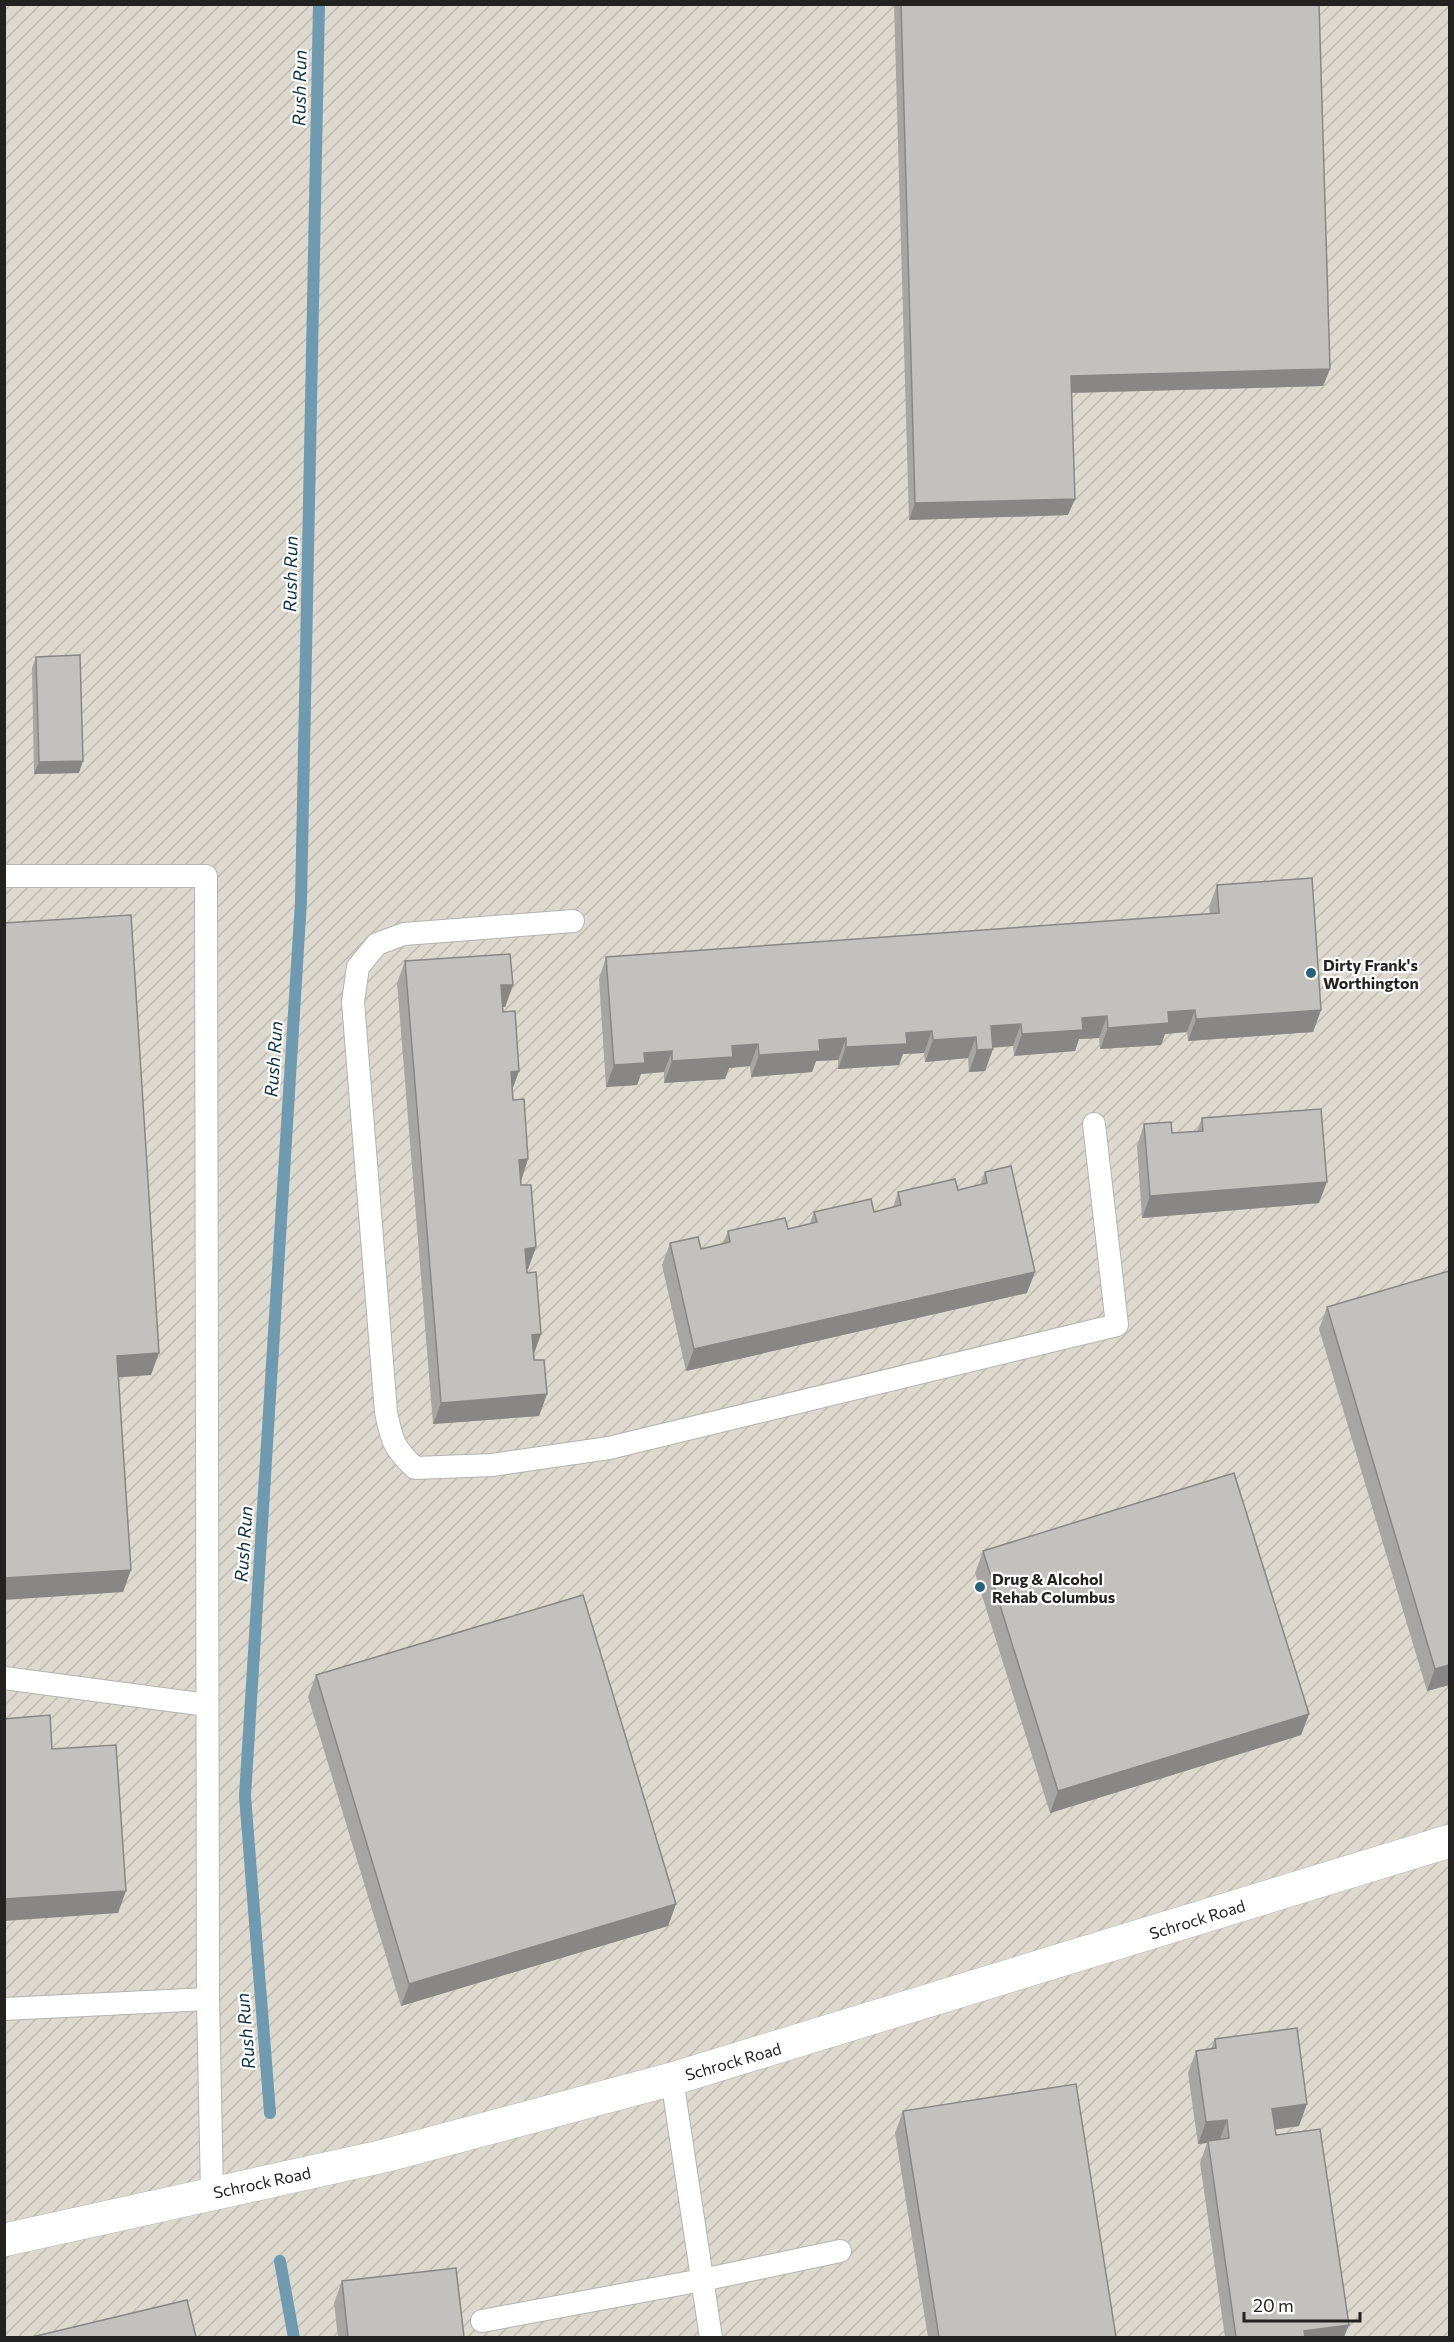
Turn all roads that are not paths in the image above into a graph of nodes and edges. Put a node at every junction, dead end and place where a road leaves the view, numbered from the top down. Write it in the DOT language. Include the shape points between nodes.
graph roads {
  1 [pos="4,876"];
  2 [pos="573,921"];
  3 [pos="1094,1124"];
  4 [pos="4,1678"];
  5 [pos="207,1705"];
  6 [pos="1449,1841"];
  7 [pos="208,1999"];
  8 [pos="4,2009"];
  9 [pos="672,2079"];
  10 [pos="212,2193"];
  11 [pos="4,2240"];
  12 [pos="840,2251"];
  13 [pos="702,2280"];
  14 [pos="482,2321"];
  15 [pos="711,2337"];
  1 -- 5 [label="lane" via="206,876"];
  2 -- 3 [label="lane" via="404,934 377,944 358,967 353,1002 386,1412 392,1440 415,1468 492,1465 609,1448 1117,1325"];
  4 -- 5 [label="lane"];
  5 -- 7 [label="lane"];
  6 -- 9 [label="street, Schrock Road"];
  7 -- 8 [label="lane"];
  7 -- 10 [label="lane"];
  9 -- 10 [label="street, Schrock Road" via="384,2156"];
  9 -- 13 [label="lane"];
  10 -- 11 [label="street, Schrock Road"];
  12 -- 13 [label="lane"];
  13 -- 14 [label="lane"];
  13 -- 15 [label="lane"];
}
